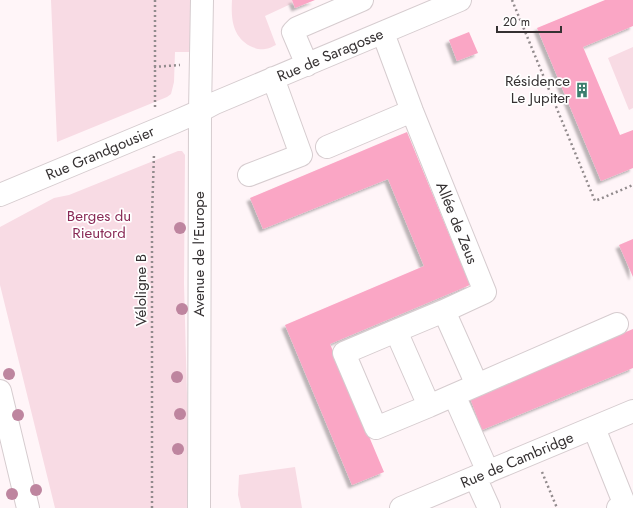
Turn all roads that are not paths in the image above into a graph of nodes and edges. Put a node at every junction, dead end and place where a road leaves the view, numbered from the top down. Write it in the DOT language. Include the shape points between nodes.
graph roads {
  1 [pos="202,0"];
  2 [pos="362,0"];
  3 [pos="453,1"];
  4 [pos="383,33"];
  5 [pos="307,65"];
  6 [pos="273,78"];
  7 [pos="200,111"];
  8 [pos="412,111"];
  9 [pos="327,147"];
  10 [pos="249,175"];
  11 [pos="0,195"];
  12 [pos="444,311"];
  13 [pos="617,324"];
  14 [pos="396,331"];
  15 [pos="476,385"];
  16 [pos="0,391"];
  17 [pos="454,395"];
  18 [pos="429,406"];
  19 [pos="633,411"];
  20 [pos="594,428"];
  21 [pos="482,475"];
  22 [pos="415,505"];
  23 [pos="28,508"];
  24 [pos="198,508"];
  25 [pos="489,508"];
  26 [pos="618,508"];
  1 -- 7 [label="street, Avenue de l'Europe"];
  2 -- 5 [label="street" via="293,32"];
  3 -- 4 [label="street, Rue de Saragosse"];
  4 -- 5 [label="street, Rue de Saragosse"];
  4 -- 8 [label="street, Allée de Zeus"];
  5 -- 6 [label="street, Rue de Saragosse"];
  6 -- 7 [label="street, Rue de Saragosse"];
  6 -- 10 [label="street" via="301,155"];
  7 -- 11 [label="street, Rue Grandgousier"];
  7 -- 24 [label="street, Avenue de l'Europe"];
  8 -- 9 [label="street"];
  8 -- 12 [label="street, Allée de Zeus" via="485,292"];
  12 -- 14 [label="street, Allée de Zeus"];
  12 -- 15 [label="street"];
  13 -- 15 [label="street, Allée de Zeus"];
  14 -- 18 [label="street"];
  14 -- 18 [label="street, Allée de Zeus" via="344,353 376,428"];
  15 -- 17 [label="street, Allée de Zeus"];
  16 -- 23 [label="street"];
  17 -- 18 [label="street, Allée de Zeus"];
  17 -- 21 [label="street"];
  19 -- 20 [label="street, Rue de Cambridge"];
  20 -- 21 [label="street, Rue de Cambridge"];
  20 -- 26 [label="street" via="624,503"];
  21 -- 22 [label="street, Rue de Cambridge"];
  21 -- 25 [label="street"];
}
